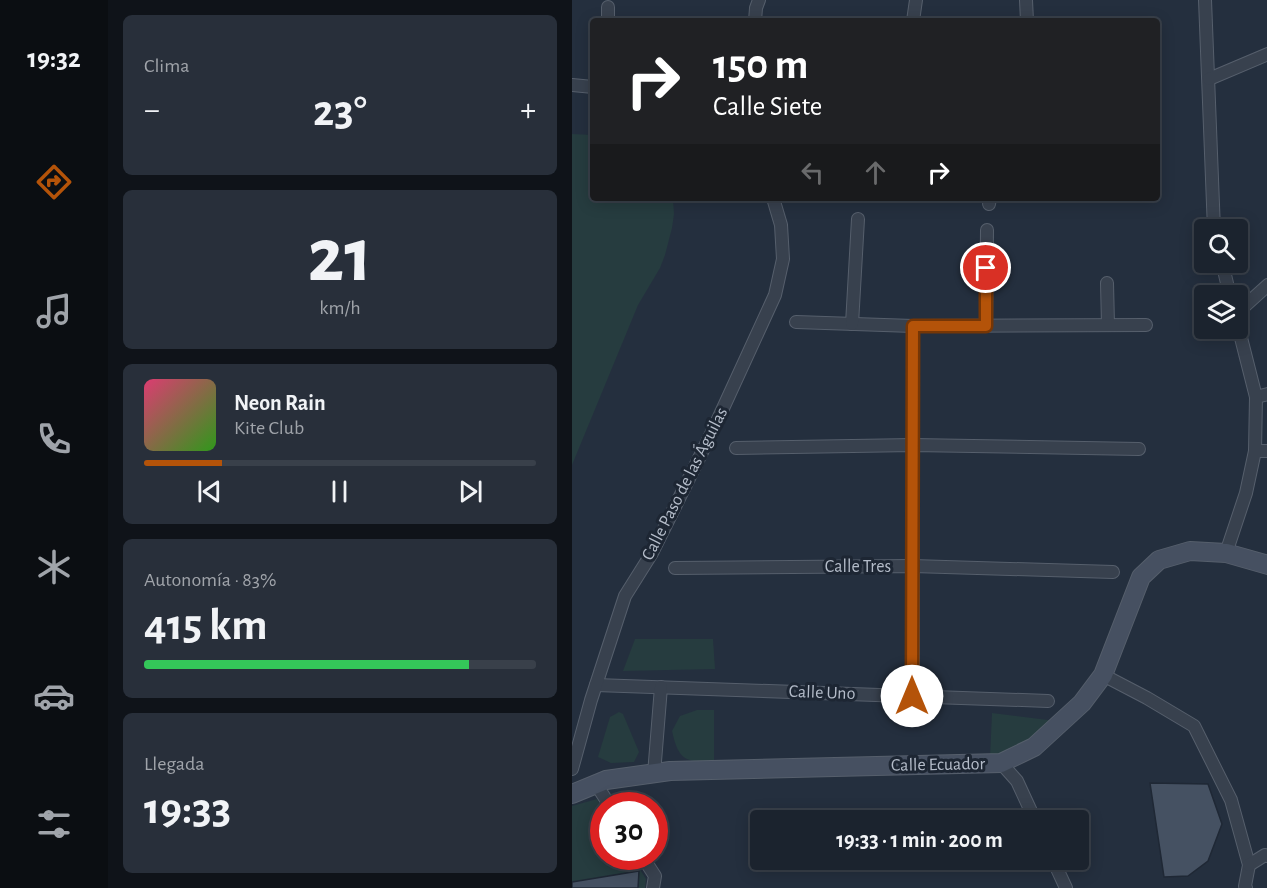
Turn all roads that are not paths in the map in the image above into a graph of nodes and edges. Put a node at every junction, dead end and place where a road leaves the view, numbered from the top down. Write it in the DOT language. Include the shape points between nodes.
graph roads {
  1 [pos="759,0"];
  2 [pos="916,0"];
  3 [pos="1026,0"];
  4 [pos="1205,0"];
  5 [pos="608,7"];
  6 [pos="608,18"];
  7 [pos="755,18"];
  8 [pos="913,18"];
  9 [pos="1027,18"];
  10 [pos="1268,54"];
  11 [pos="1209,79"];
  12 [pos="572,85"];
  13 [pos="590,87"];
  14 [pos="774,201"];
  15 [pos="858,219"];
  16 [pos="1214,219"];
  17 [pos="987,230"];
  18 [pos="1107,283"];
  19 [pos="1268,285"];
  20 [pos="1248,303"];
  21 [pos="796,322"];
  22 [pos="852,324"];
  23 [pos="1108,325"];
  24 [pos="1146,325"];
  25 [pos="913,326"];
  26 [pos="986,326"];
  27 [pos="1242,339"];
  28 [pos="1262,396"];
  29 [pos="913,445"];
  30 [pos="736,448"];
  31 [pos="1139,449"];
  32 [pos="1261,451"];
  33 [pos="1226,553"];
  34 [pos="1268,565"];
  35 [pos="913,566"];
  36 [pos="675,568"];
  37 [pos="1114,572"];
  38 [pos="1103,675"];
  39 [pos="596,685"];
  40 [pos="661,687"];
  41 [pos="912,696"];
  42 [pos="1048,701"];
  43 [pos="574,751"];
  44 [pos="1001,763"];
  45 [pos="572,769"];
  46 [pos="654,774"];
  47 [pos="596,784"];
  48 [pos="601,792"];
  49 [pos="572,794"];
  50 [pos="1030,810"];
  51 [pos="1268,856"];
  52 [pos="1249,865"];
  53 [pos="651,870"];
  54 [pos="1058,870"];
  55 [pos="653,888"];
  56 [pos="1066,888"];
  57 [pos="1246,888"];
  1 -- 7 [label="street"];
  2 -- 8 [label="street"];
  3 -- 9 [label="street"];
  4 -- 11 [label="street"];
  5 -- 6 [label="street"];
  10 -- 11 [label="street"];
  11 -- 16 [label="street"];
  12 -- 13 [label="street"];
  14 -- 39 [label="street, Calle Paso de las Águilas" via="783,259 775,295 652,553 625,596"];
  15 -- 22 [label="street"];
  17 -- 26 [label="street"];
  18 -- 23 [label="street"];
  19 -- 20 [label="street"];
  21 -- 22 [label="street"];
  22 -- 25 [label="street"];
  23 -- 24 [label="street"];
  23 -- 26 [label="street"];
  25 -- 26 [label="street"];
  25 -- 29 [label="street"];
  27 -- 28 [label="street"];
  28 -- 32 [label="street"];
  29 -- 30 [label="street"];
  29 -- 31 [label="street"];
  29 -- 35 [label="street"];
  32 -- 33 [label="street"];
  33 -- 34 [label="street, Calle Ecuador"];
  33 -- 38 [label="street, Calle Ecuador" via="1190,551 1159,560 1140,577"];
  35 -- 36 [label="street, Calle Tres"];
  35 -- 37 [label="street, Calle Tres"];
  35 -- 41 [label="street"];
  38 -- 44 [label="street, Calle Ecuador" via="1082,703 1034,747"];
  38 -- 52 [label="street" via="1194,726 1231,800"];
  39 -- 40 [label="street, Calle Uno"];
  39 -- 43 [label="street, Calle Paso de las Águilas"];
  40 -- 41 [label="street, Calle Uno"];
  40 -- 46 [label="street"];
  41 -- 42 [label="street, Calle Uno"];
  43 -- 45 [label="street, Calle Paso de las Águilas"];
  44 -- 46 [label="street, Calle Ecuador"];
  44 -- 50 [label="street" via="1017,781"];
  46 -- 47 [label="street, Calle Ecuador"];
  47 -- 48 [label="street"];
  47 -- 49 [label="street, Calle Ecuador"];
  51 -- 52 [label="street"];
  52 -- 57 [label="street"];
  53 -- 55 [label="street" via="655,876"];
  54 -- 56 [label="street"];
}
